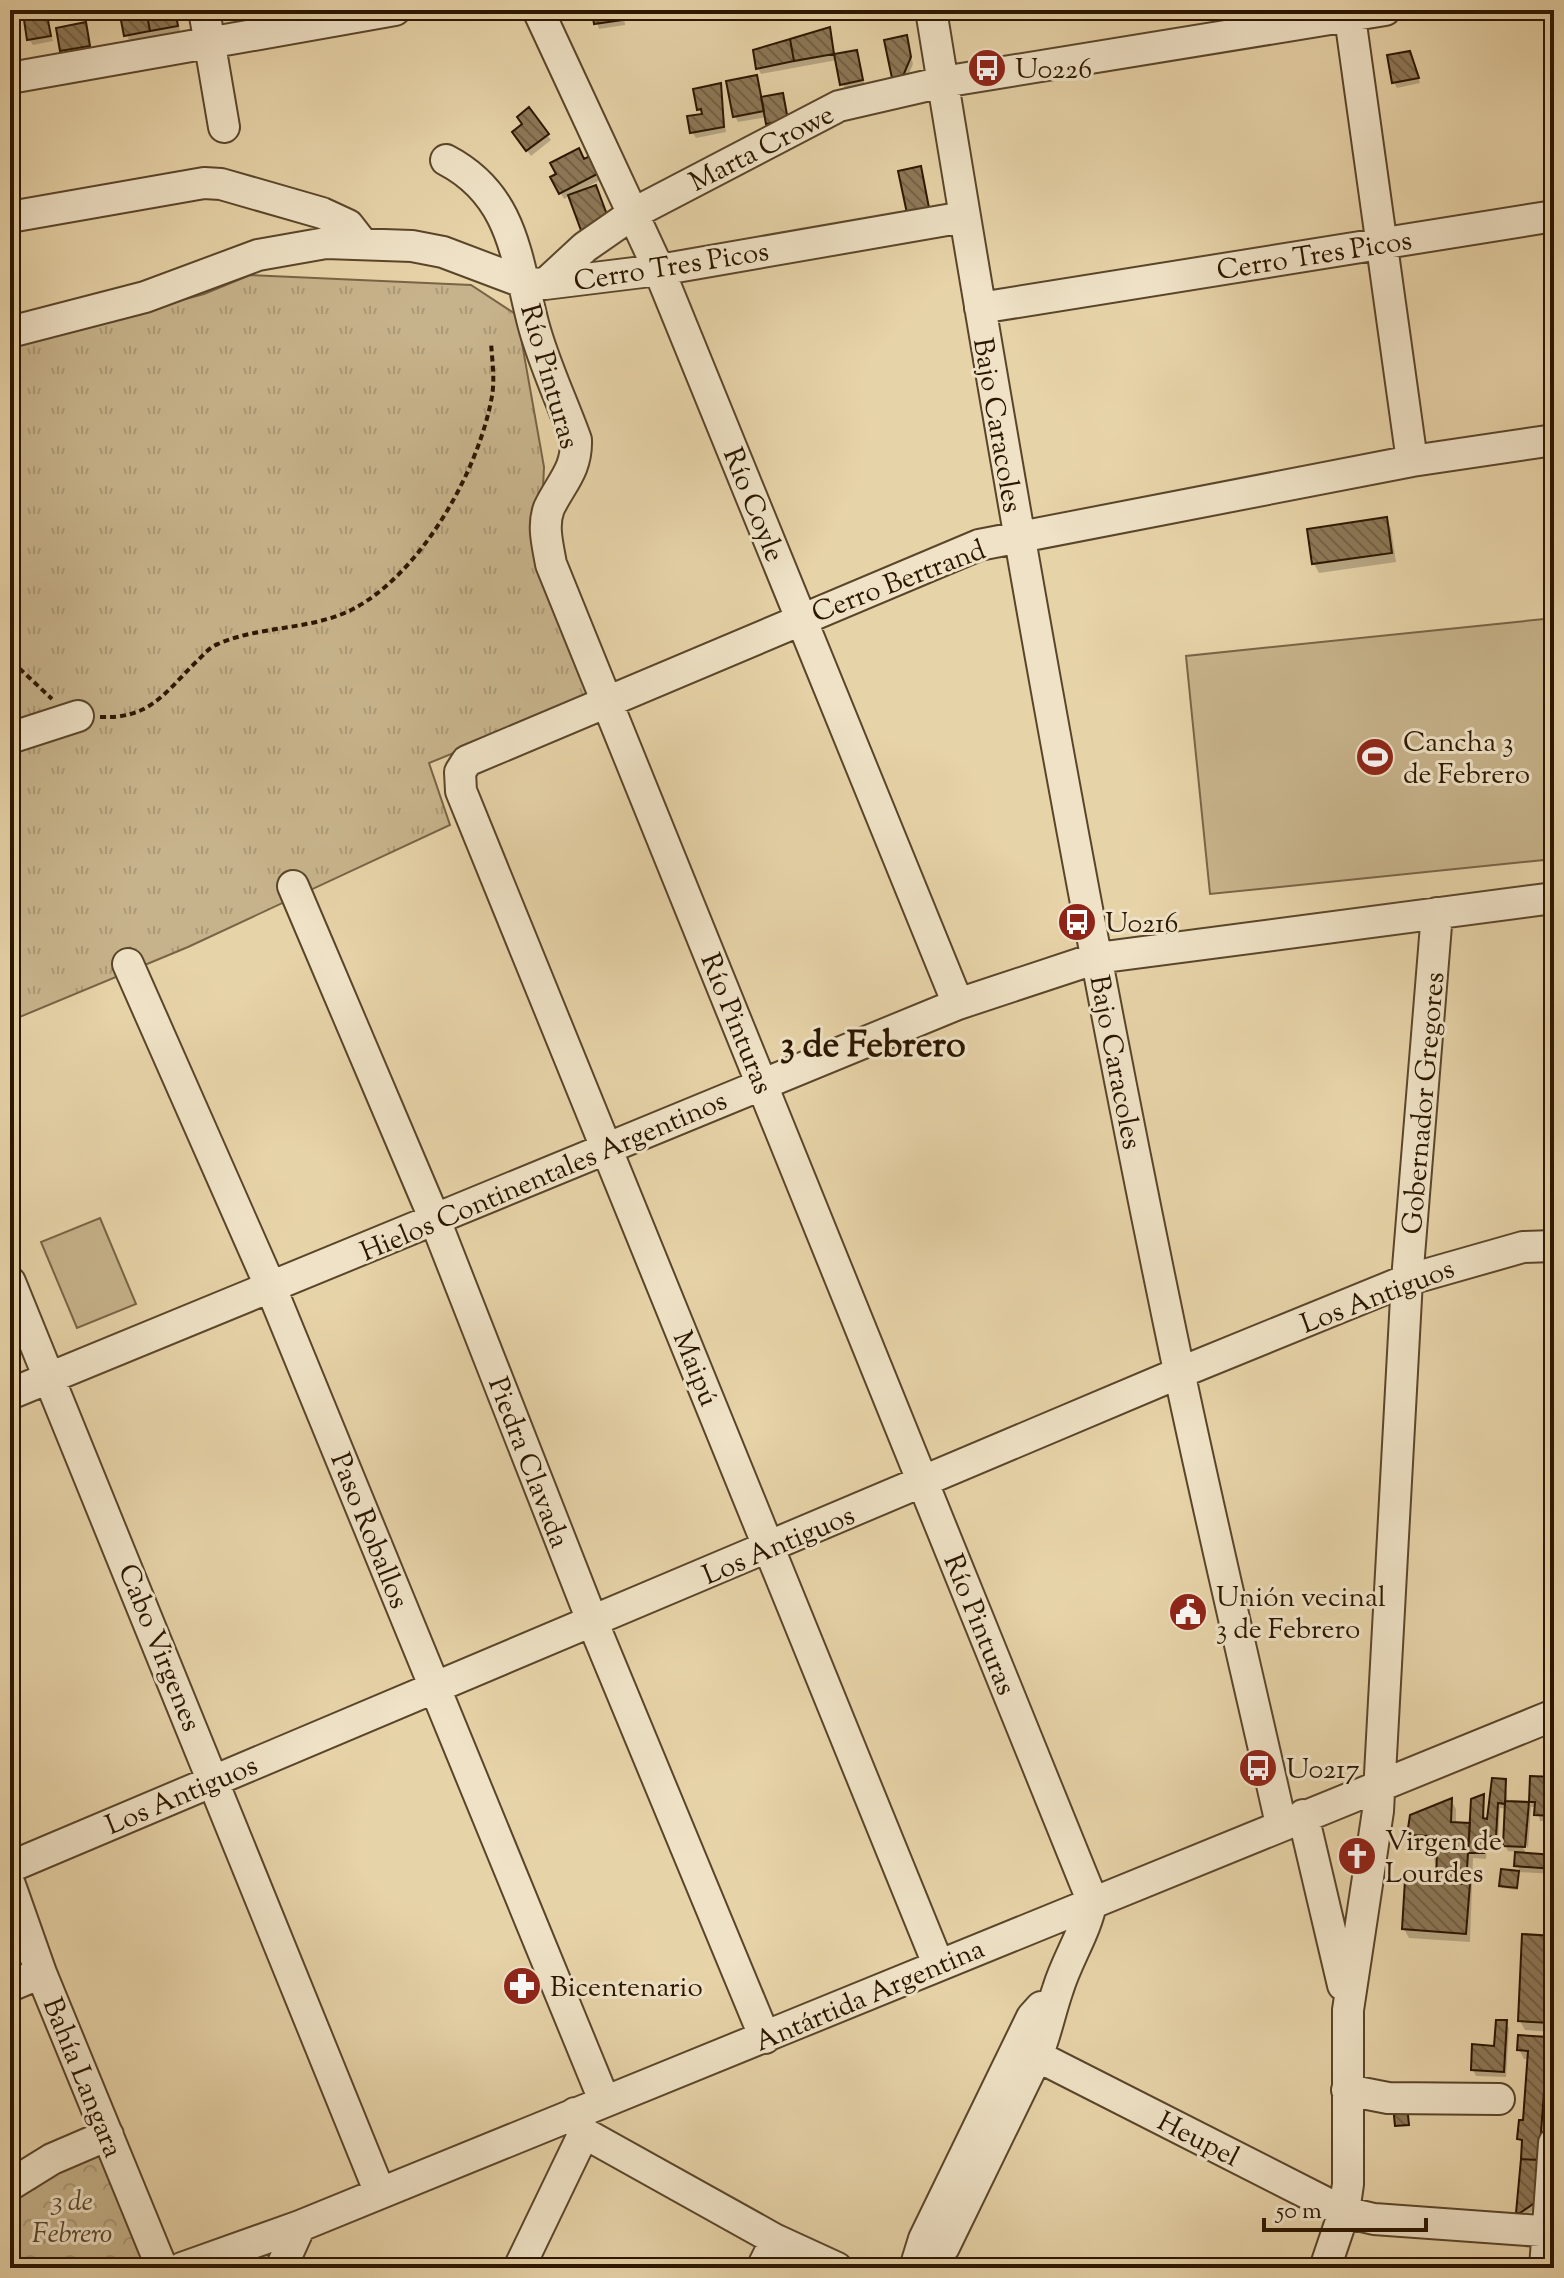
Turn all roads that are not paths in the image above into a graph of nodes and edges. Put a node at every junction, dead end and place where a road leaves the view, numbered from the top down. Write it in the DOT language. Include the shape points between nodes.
graph roads {
  1 [pos="204,10"];
  2 [pos="395,10"];
  3 [pos="538,10"];
  4 [pos="931,10"];
  5 [pos="1385,10"];
  6 [pos="1350,13"];
  7 [pos="210,42"];
  8 [pos="10,78"];
  9 [pos="943,82"];
  10 [pos="224,127"];
  11 [pos="446,160"];
  12 [pos="634,213"];
  13 [pos="1554,216"];
  14 [pos="10,217"];
  15 [pos="964,217"];
  16 [pos="1381,242"];
  17 [pos="362,243"];
  18 [pos="659,270"];
  19 [pos="535,284"];
  20 [pos="980,308"];
  21 [pos="10,332"];
  22 [pos="1554,440"];
  23 [pos="1412,461"];
  24 [pos="1018,536"];
  25 [pos="801,618"];
  26 [pos="607,699"];
  27 [pos="78,716"];
  28 [pos="10,738"];
  29 [pos="460,772"];
  30 [pos="293,886"];
  31 [pos="1554,898"];
  32 [pos="1437,913"];
  33 [pos="1097,958"];
  34 [pos="128,964"];
  35 [pos="958,1004"];
  36 [pos="763,1084"];
  37 [pos="608,1150"];
  38 [pos="435,1220"];
  39 [pos="1554,1246"];
  40 [pos="1407,1280"];
  41 [pos="10,1282"];
  42 [pos="271,1288"];
  43 [pos="1179,1373"];
  44 [pos="50,1376"];
  45 [pos="10,1394"];
  46 [pos="924,1481"];
  47 [pos="771,1548"];
  48 [pos="593,1623"];
  49 [pos="435,1687"];
  50 [pos="1554,1715"];
  51 [pos="215,1780"];
  52 [pos="1380,1783"];
  53 [pos="1292,1820"];
  54 [pos="10,1867"];
  55 [pos="10,1885"];
  56 [pos="1092,1900"];
  57 [pos="938,1964"];
  58 [pos="41,1973"];
  59 [pos="10,1986"];
  60 [pos="1058,1987"];
  61 [pos="1348,2010"];
  62 [pos="765,2038"];
  63 [pos="1037,2056"];
  64 [pos="1347,2090"];
  65 [pos="1499,2099"];
  66 [pos="604,2100"];
  67 [pos="579,2123"];
  68 [pos="108,2135"];
  69 [pos="1554,2143"];
  70 [pos="10,2185"];
  71 [pos="380,2193"];
  72 [pos="1344,2212"];
  73 [pos="300,2226"];
  74 [pos="1551,2231"];
  75 [pos="776,2240"];
  76 [pos="162,2268"];
  77 [pos="182,2268"];
  78 [pos="281,2268"];
  79 [pos="519,2268"];
  80 [pos="762,2268"];
  81 [pos="837,2268"];
  82 [pos="915,2268"];
  83 [pos="926,2268"];
  84 [pos="1325,2268"];
  85 [pos="1545,2268"];
  1 -- 7 [label="street"];
  2 -- 7 [label="street"];
  3 -- 12 [label="street, Río Coyle"];
  4 -- 9 [label="street, Bajo Caracoles"];
  5 -- 6 [label="street, Marta Crowe"];
  6 -- 9 [label="street, Marta Crowe"];
  6 -- 16 [label="street"];
  7 -- 8 [label="street"];
  7 -- 10 [label="street"];
  9 -- 12 [label="street, Marta Crowe" via="839,106"];
  9 -- 15 [label="street, Bajo Caracoles"];
  11 -- 19 [label="street, Río Pinturas" via="479,180 511,230"];
  12 -- 18 [label="street, Río Coyle"];
  12 -- 19 [label="street, Marta Crowe"];
  13 -- 16 [label="street, Cerro Tres Picos"];
  14 -- 17 [label="street" via="221,184 322,213 348,225"];
  15 -- 18 [label="street, Cerro Tres Picos"];
  15 -- 20 [label="street, Bajo Caracoles"];
  16 -- 20 [label="street, Cerro Tres Picos"];
  16 -- 23 [label="street"];
  17 -- 19 [label="street, Cerro Tres Picos" via="443,252"];
  17 -- 21 [label="street, Cerro Tres Picos" via="283,249 145,297"];
  18 -- 19 [label="street, Cerro Tres Picos"];
  18 -- 25 [label="street, Río Coyle"];
  19 -- 26 [label="street, Río Pinturas" via="534,325 576,440 577,457 548,510 545,533 551,564"];
  20 -- 24 [label="street, Bajo Caracoles"];
  22 -- 23 [label="street, Cerro Bertrand"];
  23 -- 24 [label="street, Cerro Bertrand"];
  24 -- 25 [label="street, Cerro Bertrand" via="979,545"];
  24 -- 33 [label="street, Bajo Caracoles"];
  25 -- 26 [label="street, Cerro Bertrand"];
  25 -- 35 [label="street, Río Coyle"];
  26 -- 29 [label="street, Cerro Bertrand" via="467,761"];
  26 -- 36 [label="street, Río Pinturas"];
  27 -- 28 [label="street"];
  29 -- 37 [label="street, Maipú" via="461,791"];
  30 -- 38 [label="street, Piedra Clavada"];
  31 -- 32 [label="street, Hielos Continentales Argentinos"];
  32 -- 33 [label="street, Hielos Continentales Argentinos"];
  32 -- 40 [label="street, Gobernador Gregores"];
  33 -- 35 [label="street, Hielos Continentales Argentinos"];
  33 -- 43 [label="street, Bajo Caracoles"];
  34 -- 42 [label="street, Paso Roballos"];
  35 -- 36 [label="street, Hielos Continentales Argentinos"];
  36 -- 37 [label="street, Hielos Continentales Argentinos"];
  36 -- 46 [label="street, Río Pinturas"];
  37 -- 38 [label="street, Hielos Continentales Argentinos"];
  37 -- 47 [label="street, Maipú"];
  38 -- 42 [label="street, Hielos Continentales Argentinos"];
  38 -- 48 [label="street, Piedra Clavada"];
  39 -- 40 [label="street, Los Antiguos" via="1523,1247"];
  40 -- 43 [label="street, Los Antiguos"];
  40 -- 52 [label="street, Gobernador Gregores"];
  41 -- 44 [label="street, Cabo Virgenes"];
  42 -- 44 [label="street, Hielos Continentales Argentinos"];
  42 -- 49 [label="street, Paso Roballos"];
  43 -- 46 [label="street, Los Antiguos"];
  43 -- 53 [label="street, Bajo Caracoles"];
  44 -- 45 [label="street, Hielos Continentales Argentinos"];
  44 -- 51 [label="street, Cabo Virgenes"];
  46 -- 47 [label="street, Los Antiguos"];
  46 -- 56 [label="street, Río Pinturas"];
  47 -- 48 [label="street, Los Antiguos"];
  47 -- 57 [label="street, Maipú"];
  48 -- 49 [label="street, Los Antiguos"];
  48 -- 62 [label="street, Piedra Clavada"];
  49 -- 51 [label="street, Los Antiguos"];
  49 -- 66 [label="street, Paso Roballos"];
  50 -- 52 [label="street, Antártida Argentina"];
  51 -- 54 [label="street, Los Antiguos"];
  51 -- 71 [label="street, Cabo Virgenes"];
  52 -- 53 [label="street, Antártida Argentina"];
  52 -- 61 [label="street, Gobernador Gregores"];
  53 -- 56 [label="street, Antártida Argentina"];
  53 -- 61 [label="street, Gobernador Gregores"];
  55 -- 58 [label="street, Bahía Langara"];
  56 -- 57 [label="street, Antártida Argentina"];
  56 -- 60 [label="street"];
  57 -- 62 [label="street, Antártida Argentina"];
  58 -- 59 [label="street"];
  58 -- 68 [label="street, Bahía Langara"];
  60 -- 63 [label="street"];
  60 -- 82 [label="street" via="1032,2017 924,2239"];
  61 -- 64 [label="street, Gobernador Gregores"];
  62 -- 66 [label="street, Antártida Argentina"];
  63 -- 72 [label="street, Heupel"];
  63 -- 83 [label="street" via="944,2247"];
  64 -- 65 [label="street" via="1388,2098"];
  64 -- 72 [label="street, Gobernador Gregores"];
  66 -- 67 [label="street, Antártida Argentina"];
  67 -- 71 [label="street, Antártida Argentina"];
  67 -- 75 [label="street"];
  67 -- 79 [label="street"];
  68 -- 70 [label="street" via="52,2159"];
  68 -- 76 [label="street, Bahía Langara"];
  69 -- 74 [label="street"];
  71 -- 73 [label="street, Antártida Argentina"];
  72 -- 74 [label="street, Heupel" via="1374,2219"];
  72 -- 84 [label="street, Gobernador Gregores"];
  73 -- 77 [label="street, Antártida Argentina"];
  73 -- 78 [label="street"];
  74 -- 85 [label="street"];
  75 -- 80 [label="street"];
  75 -- 81 [label="street"];
}
